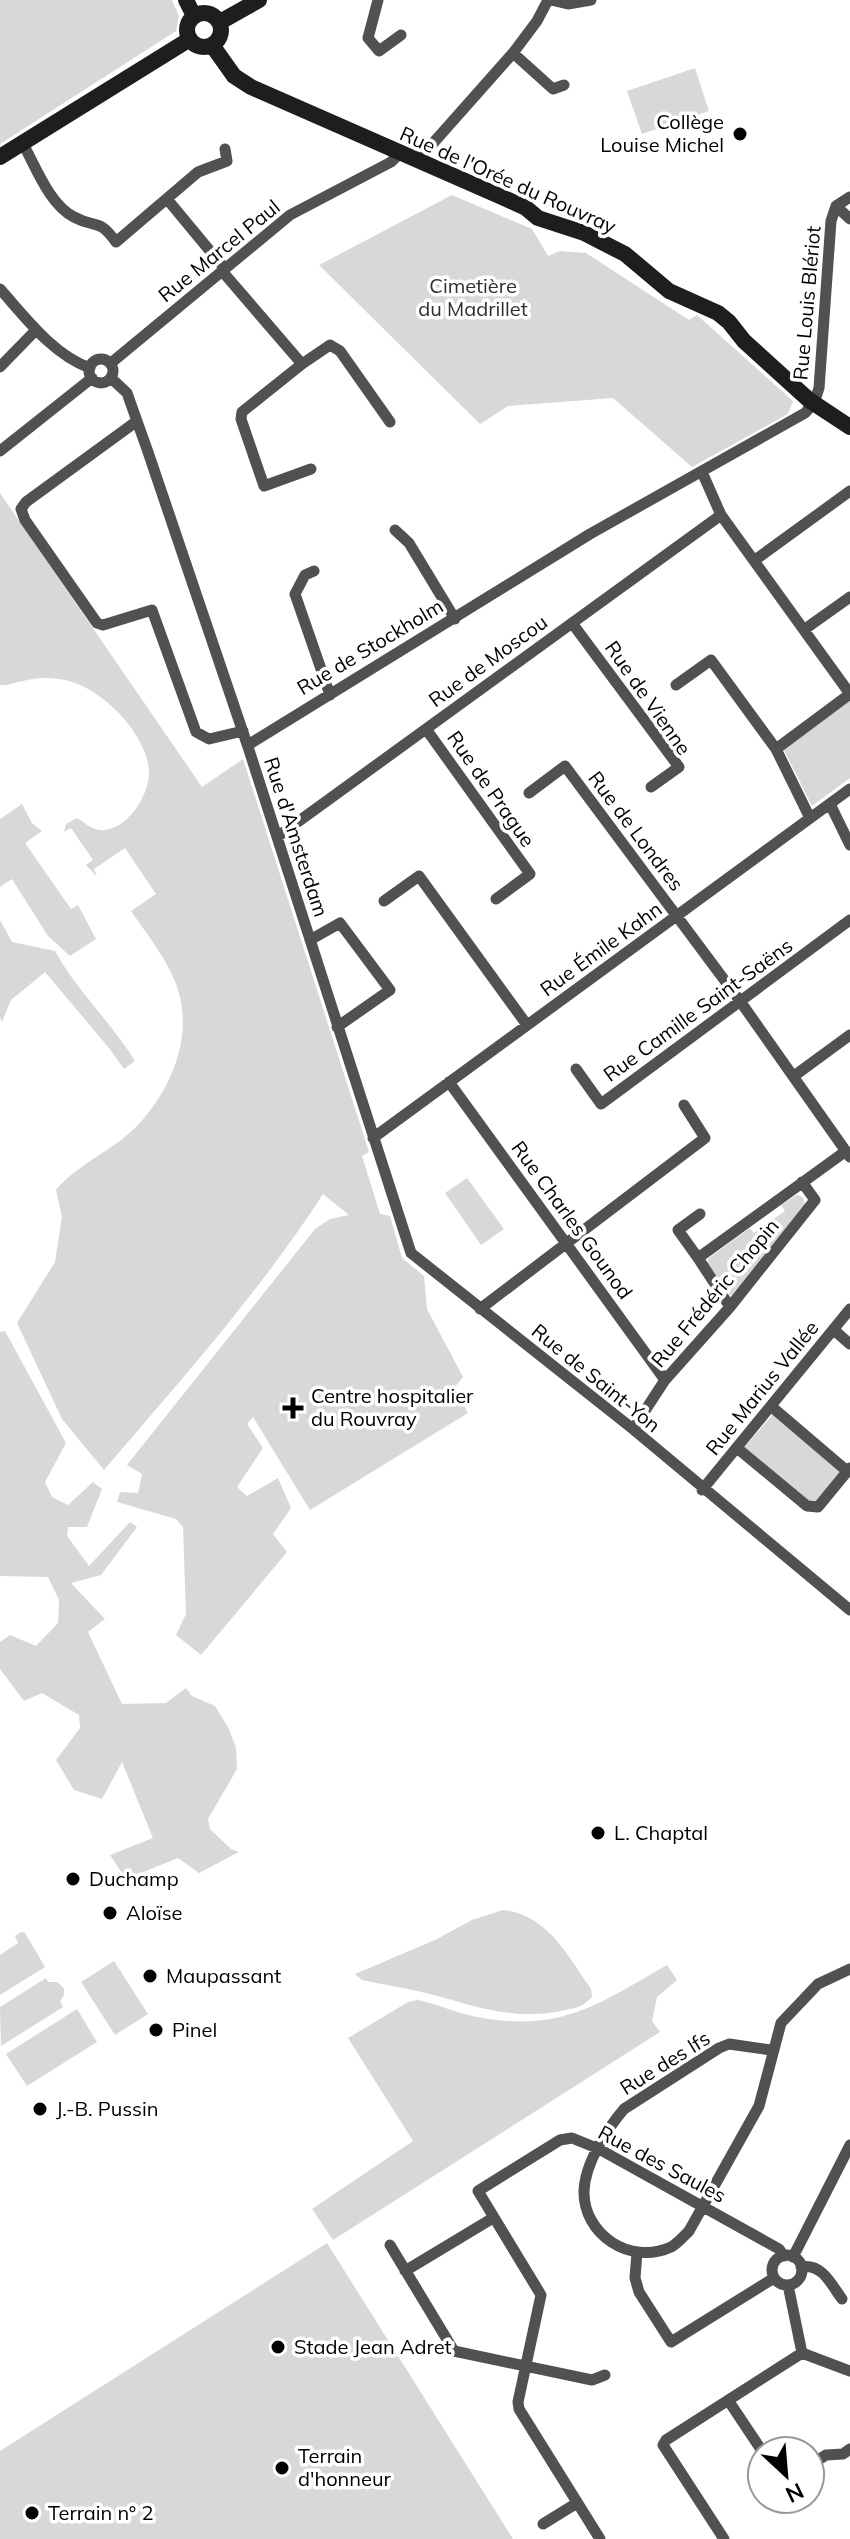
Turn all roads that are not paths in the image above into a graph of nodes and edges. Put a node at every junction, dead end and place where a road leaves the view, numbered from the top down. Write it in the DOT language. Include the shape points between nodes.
graph roads {
  1 [pos="186,0"];
  2 [pos="259,0"];
  3 [pos="378,0"];
  4 [pos="550,0"];
  5 [pos="591,0"];
  6 [pos="194,16"];
  7 [pos="220,22"];
  8 [pos="401,35"];
  9 [pos="190,39"];
  10 [pos="212,45"];
  11 [pos="513,53"];
  12 [pos="564,85"];
  13 [pos="23,144"];
  14 [pos="225,149"];
  15 [pos="399,154"];
  16 [pos="0,157"];
  17 [pos="419,159"];
  18 [pos="850,197"];
  19 [pos="167,199"];
  20 [pos="836,206"];
  21 [pos="850,219"];
  22 [pos="224,270"];
  23 [pos="0,289"];
  24 [pos="36,330"];
  25 [pos="111,363"];
  26 [pos="302,364"];
  27 [pos="0,367"];
  28 [pos="91,373"];
  29 [pos="111,378"];
  30 [pos="814,403"];
  31 [pos="137,421"];
  32 [pos="390,422"];
  33 [pos="850,427"];
  34 [pos="0,451"];
  35 [pos="311,469"];
  36 [pos="702,472"];
  37 [pos="850,491"];
  38 [pos="721,515"];
  39 [pos="395,530"];
  40 [pos="755,560"];
  41 [pos="314,571"];
  42 [pos="850,597"];
  43 [pos="455,619"];
  44 [pos="572,623"];
  45 [pos="805,629"];
  46 [pos="676,685"];
  47 [pos="850,694"];
  48 [pos="330,695"];
  49 [pos="426,729"];
  50 [pos="243,731"];
  51 [pos="248,745"];
  52 [pos="776,749"];
  53 [pos="651,787"];
  54 [pos="850,789"];
  55 [pos="529,793"];
  56 [pos="830,804"];
  57 [pos="810,818"];
  58 [pos="277,837"];
  59 [pos="850,845"];
  60 [pos="496,899"];
  61 [pos="384,901"];
  62 [pos="677,916"];
  63 [pos="850,920"];
  64 [pos="310,940"];
  65 [pos="740,1001"];
  66 [pos="527,1025"];
  67 [pos="337,1027"];
  68 [pos="850,1035"];
  69 [pos="576,1069"];
  70 [pos="794,1076"];
  71 [pos="449,1082"];
  72 [pos="684,1105"];
  73 [pos="373,1138"];
  74 [pos="848,1154"];
  75 [pos="802,1182"];
  76 [pos="700,1214"];
  77 [pos="566,1242"];
  78 [pos="698,1258"];
  79 [pos="730,1307"];
  80 [pos="480,1309"];
  81 [pos="850,1309"];
  82 [pos="834,1330"];
  83 [pos="850,1344"];
  84 [pos="665,1380"];
  85 [pos="772,1407"];
  86 [pos="633,1429"];
  87 [pos="737,1448"];
  88 [pos="849,1470"];
  89 [pos="702,1490"];
  90 [pos="850,1610"];
  91 [pos="850,1969"];
  92 [pos="771,2050"];
  93 [pos="850,2145"];
  94 [pos="599,2149"];
  95 [pos="704,2206"];
  96 [pos="493,2218"];
  97 [pos="390,2245"];
  98 [pos="637,2252"];
  99 [pos="793,2260"];
  100 [pos="405,2271"];
  101 [pos="774,2278"];
  102 [pos="788,2285"];
  103 [pos="842,2299"];
  104 [pos="802,2353"];
  105 [pos="525,2365"];
  106 [pos="850,2371"];
  107 [pos="605,2375"];
  108 [pos="728,2400"];
  109 [pos="751,2435"];
  110 [pos="850,2449"];
  111 [pos="826,2455"];
  112 [pos="577,2503"];
  113 [pos="543,2524"];
  114 [pos="600,2539"];
  115 [pos="724,2539"];
  1 -- 6 [label="street"];
  2 -- 7 [label="street"];
  3 -- 8 [label="street" via="368,38 379,51"];
  4 -- 5 [label="street"];
  4 -- 11 [label="street"];
  6 -- 7 [label="street" via="210,14"];
  6 -- 9 [label="street" via="188,25"];
  7 -- 10 [label="street" via="221,35"];
  9 -- 10 [label="street" via="199,46"];
  9 -- 13 [label="street"];
  10 -- 15 [label="street, Rue de l'Orée du Rouvray" via="247,85"];
  11 -- 12 [label="street" via="553,89"];
  11 -- 17 [label="street"];
  13 -- 16 [label="street"];
  13 -- 19 [label="street" via="54,200 74,217 106,228 116,242"];
  14 -- 19 [label="street" via="227,161 198,172"];
  15 -- 17 [label="street, Rue de l'Orée du Rouvray"];
  15 -- 22 [label="street, Rue Marcel Paul" via="290,215"];
  17 -- 30 [label="street, Rue de l'Orée du Rouvray" via="625,254 669,291 718,313"];
  18 -- 20 [label="street"];
  19 -- 22 [label="street"];
  20 -- 21 [label="street"];
  20 -- 30 [label="street, Rue Louis Blériot"];
  22 -- 25 [label="street, Rue Marcel Paul"];
  22 -- 26 [label="street"];
  23 -- 24 [label="street"];
  24 -- 27 [label="street"];
  24 -- 28 [label="street"];
  25 -- 28 [label="street" via="97,359"];
  25 -- 29 [label="street"];
  26 -- 32 [label="street" via="330,345 340,351"];
  26 -- 35 [label="street" via="242,412 241,419 264,486"];
  28 -- 29 [label="street" via="103,383"];
  28 -- 34 [label="street"];
  29 -- 31 [label="street" via="127,393"];
  30 -- 33 [label="street"];
  30 -- 36 [label="street, Rue de Stockholm"];
  31 -- 50 [label="street"];
  31 -- 50 [label="street" via="21,509 97,623 152,610 196,732 209,739"];
  36 -- 38 [label="street"];
  36 -- 43 [label="street, Rue de Stockholm" via="590,534"];
  37 -- 40 [label="street"];
  38 -- 40 [label="street"];
  38 -- 44 [label="street, Rue de Moscou"];
  39 -- 43 [label="street" via="409,543"];
  40 -- 45 [label="street"];
  41 -- 48 [label="street" via="305,575 295,594"];
  42 -- 45 [label="street"];
  43 -- 48 [label="street, Rue de Stockholm"];
  44 -- 49 [label="street, Rue de Moscou"];
  44 -- 53 [label="street, Rue de Vienne" via="679,767"];
  45 -- 47 [label="street"];
  46 -- 52 [label="street" via="711,660"];
  47 -- 52 [label="street"];
  48 -- 51 [label="street, Rue de Stockholm"];
  49 -- 58 [label="street, Rue de Moscou"];
  49 -- 60 [label="street, Rue de Prague" via="530,874"];
  50 -- 51 [label="street"];
  51 -- 58 [label="street, Rue d'Amsterdam"];
  52 -- 57 [label="street"];
  54 -- 56 [label="street, Rue Émile Kahn"];
  55 -- 62 [label="street, Rue de Londres" via="565,766"];
  56 -- 57 [label="street, Rue Émile Kahn"];
  56 -- 59 [label="street"];
  57 -- 62 [label="street, Rue Émile Kahn"];
  58 -- 64 [label="street, Rue d'Amsterdam"];
  61 -- 66 [label="street" via="419,876"];
  62 -- 65 [label="street"];
  62 -- 66 [label="street, Rue Émile Kahn"];
  63 -- 65 [label="street, Rue Camille Saint-Saëns"];
  64 -- 67 [label="street, Rue d'Amsterdam"];
  64 -- 67 [label="street, Rue d'Amsterdam" via="340,923 390,990"];
  65 -- 69 [label="street, Rue Camille Saint-Saëns" via="601,1104"];
  65 -- 70 [label="street"];
  66 -- 71 [label="street, Rue Émile Kahn"];
  67 -- 73 [label="street, Rue d'Amsterdam"];
  68 -- 70 [label="street"];
  70 -- 74 [label="street"];
  71 -- 73 [label="street, Rue Émile Kahn"];
  71 -- 77 [label="street, Rue Charles Gounod"];
  72 -- 77 [label="street" via="705,1138"];
  73 -- 80 [label="street, Rue de Saint-Yon" via="411,1253"];
  74 -- 75 [label="street"];
  75 -- 78 [label="street"];
  75 -- 79 [label="street, Rue Frédéric Chopin" via="815,1200"];
  76 -- 78 [label="street" via="678,1230"];
  77 -- 80 [label="street"];
  77 -- 84 [label="street, Rue Charles Gounod"];
  78 -- 79 [label="street"];
  79 -- 84 [label="street, Rue Frédéric Chopin"];
  80 -- 86 [label="street, Rue de Saint-Yon"];
  81 -- 82 [label="street, Rue Marius Vallée"];
  82 -- 83 [label="street"];
  82 -- 85 [label="street, Rue Marius Vallée"];
  84 -- 86 [label="street, Rue Frédéric Chopin"];
  85 -- 87 [label="street, Rue Marius Vallée"];
  85 -- 88 [label="street"];
  86 -- 89 [label="street, Rue de Saint-Yon"];
  87 -- 88 [label="street" via="807,1506 818,1507"];
  87 -- 89 [label="street, Rue Marius Vallée"];
  89 -- 90 [label="street, Rue de Saint-Yon"];
  91 -- 92 [label="street" via="818,1984 793,2007"];
  92 -- 94 [label="street, Rue des Ifs" via="729,2044 719,2048 624,2109"];
  92 -- 95 [label="street" via="759,2106"];
  93 -- 99 [label="street"];
  94 -- 95 [label="street, Rue des Saules"];
  94 -- 96 [label="street, Rue des Saules" via="572,2138 560,2140 478,2191"];
  94 -- 98 [label="street, Rue des Ifs" via="586,2175 586,2210 603,2237"];
  95 -- 98 [label="street" via="671,2247"];
  95 -- 99 [label="street, Rue des Saules"];
  96 -- 100 [label="street"];
  96 -- 105 [label="street" via="541,2295"];
  97 -- 100 [label="street"];
  98 -- 101 [label="street" via="639,2292 671,2342"];
  99 -- 101 [label="street" via="773,2264"];
  99 -- 102 [label="street" via="800,2276"];
  99 -- 103 [label="street, Rue des Saules" via="820,2269"];
  100 -- 105 [label="street" via="454,2351"];
  101 -- 102 [label="street"];
  102 -- 104 [label="street"];
  104 -- 106 [label="street"];
  104 -- 108 [label="street"];
  105 -- 107 [label="street" via="592,2380"];
  105 -- 112 [label="street" via="519,2409"];
  108 -- 109 [label="street"];
  108 -- 115 [label="street" via="663,2445"];
  110 -- 111 [label="street"];
  112 -- 113 [label="street"];
  112 -- 114 [label="street"];
}
